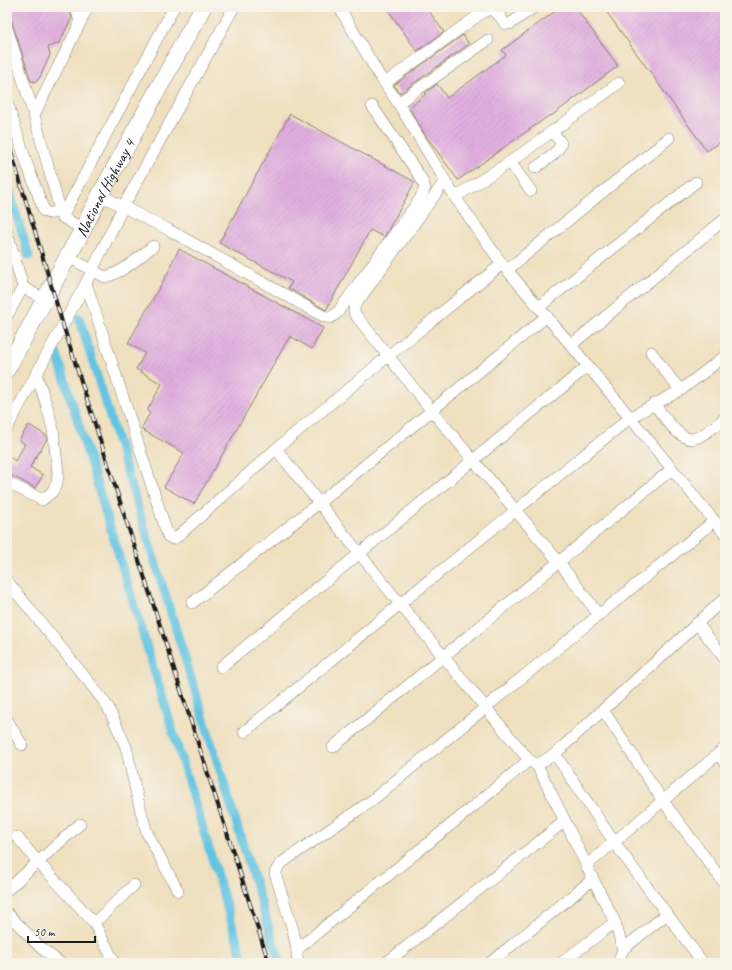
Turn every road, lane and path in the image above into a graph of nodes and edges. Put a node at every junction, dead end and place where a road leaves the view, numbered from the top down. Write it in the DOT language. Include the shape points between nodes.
graph roads {
  1 [pos="76,7"];
  2 [pos="88,7"];
  3 [pos="174,7"];
  4 [pos="203,7"];
  5 [pos="234,7"];
  6 [pos="339,7"];
  7 [pos="534,7"];
  8 [pos="80,22"];
  9 [pos="7,28"];
  10 [pos="488,40"];
  11 [pos="384,83"];
  12 [pos="619,83"];
  13 [pos="7,102"];
  14 [pos="398,103"];
  15 [pos="372,106"];
  16 [pos="34,115"];
  17 [pos="552,131"];
  18 [pos="669,138"];
  19 [pos="510,162"];
  20 [pos="535,168"];
  21 [pos="445,181"];
  22 [pos="696,182"];
  23 [pos="531,191"];
  24 [pos="100,195"];
  25 [pos="455,197"];
  26 [pos="123,207"];
  27 [pos="61,213"];
  28 [pos="725,219"];
  29 [pos="83,229"];
  30 [pos="7,232"];
  31 [pos="154,246"];
  32 [pos="68,257"];
  33 [pos="504,267"];
  34 [pos="92,270"];
  35 [pos="86,283"];
  36 [pos="23,287"];
  37 [pos="45,300"];
  38 [pos="539,307"];
  39 [pos="7,316"];
  40 [pos="547,316"];
  41 [pos="571,345"];
  42 [pos="651,352"];
  43 [pos="388,356"];
  44 [pos="725,356"];
  45 [pos="588,366"];
  46 [pos="7,369"];
  47 [pos="36,374"];
  48 [pos="681,390"];
  49 [pos="654,404"];
  50 [pos="432,411"];
  51 [pos="631,417"];
  52 [pos="725,418"];
  53 [pos="7,428"];
  54 [pos="276,449"];
  55 [pos="473,460"];
  56 [pos="672,469"];
  57 [pos="7,482"];
  58 [pos="319,503"];
  59 [pos="516,510"];
  60 [pos="714,521"];
  61 [pos="725,534"];
  62 [pos="360,553"];
  63 [pos="559,562"];
  64 [pos="7,580"];
  65 [pos="725,598"];
  66 [pos="192,603"];
  67 [pos="400,604"];
  68 [pos="599,615"];
  69 [pos="697,623"];
  70 [pos="444,656"];
  71 [pos="725,659"];
  72 [pos="221,667"];
  73 [pos="486,707"];
  74 [pos="603,710"];
  75 [pos="7,720"];
  76 [pos="244,732"];
  77 [pos="22,745"];
  78 [pos="333,747"];
  79 [pos="722,751"];
  80 [pos="555,754"];
  81 [pos="533,763"];
  82 [pos="725,763"];
  83 [pos="663,801"];
  84 [pos="565,821"];
  85 [pos="80,824"];
  86 [pos="18,837"];
  87 [pos="614,842"];
  88 [pos="38,862"];
  89 [pos="586,866"];
  90 [pos="593,879"];
  91 [pos="725,884"];
  92 [pos="134,885"];
  93 [pos="7,890"];
  94 [pos="178,891"];
  95 [pos="7,913"];
  96 [pos="667,914"];
  97 [pos="615,922"];
  98 [pos="94,923"];
  99 [pos="623,949"];
  100 [pos="298,950"];
  101 [pos="60,963"];
  102 [pos="115,963"];
  103 [pos="299,963"];
  104 [pos="386,963"];
  105 [pos="490,963"];
  106 [pos="561,963"];
  107 [pos="618,963"];
  108 [pos="703,963"];
  1 -- 8 [label="street"];
  2 -- 8 [label="street"];
  3 -- 27 [label="street"];
  4 -- 24 [label="highway, National Highway 4"];
  5 -- 26 [label="street"];
  6 -- 11 [label="street"];
  7 -- 11 [label="street" via="510,24 505,24 499,15 490,9 483,12"];
  8 -- 16 [label="street"];
  9 -- 16 [label="street"];
  10 -- 14 [label="street"];
  11 -- 14 [label="street"];
  12 -- 17 [label="street"];
  13 -- 27 [label="street" via="44,211 48,214"];
  14 -- 21 [label="street"];
  15 -- 26 [label="street" via="421,178 425,188 420,199 337,313 330,318"];
  16 -- 27 [label="street"];
  17 -- 19 [label="street"];
  17 -- 20 [label="street" via="561,143 560,147"];
  18 -- 33 [label="street"];
  19 -- 23 [label="street"];
  19 -- 25 [label="street"];
  21 -- 25 [label="street"];
  21 -- 43 [label="street" via="354,309 354,313"];
  22 -- 38 [label="street"];
  24 -- 26 [label="street"];
  24 -- 29 [label="highway, National Highway 4"];
  25 -- 33 [label="street"];
  26 -- 34 [label="street"];
  27 -- 29 [label="street"];
  28 -- 41 [label="street"];
  29 -- 32 [label="highway, National Highway 4"];
  30 -- 36 [label="street"];
  31 -- 34 [label="street" via="111,276 105,277"];
  32 -- 34 [label="street"];
  32 -- 37 [label="highway, National Highway 4"];
  33 -- 38 [label="street"];
  33 -- 43 [label="street"];
  34 -- 35 [label="street"];
  35 -- 47 [label="street"];
  35 -- 54 [label="street" via="168,536 173,539 177,537"];
  36 -- 37 [label="street"];
  36 -- 39 [label="street"];
  37 -- 46 [label="highway, National Highway 4"];
  38 -- 40 [label="street"];
  40 -- 41 [label="street"];
  40 -- 50 [label="street"];
  41 -- 45 [label="street"];
  42 -- 48 [label="street"];
  43 -- 50 [label="street"];
  43 -- 54 [label="street"];
  44 -- 48 [label="street"];
  45 -- 51 [label="street"];
  45 -- 55 [label="street"];
  47 -- 53 [label="street"];
  47 -- 57 [label="street" via="53,429 57,483 52,492 42,500"];
  48 -- 49 [label="street"];
  49 -- 51 [label="street"];
  49 -- 52 [label="street" via="676,431 687,438 695,439"];
  50 -- 55 [label="street"];
  50 -- 58 [label="street"];
  51 -- 56 [label="street"];
  51 -- 59 [label="street"];
  54 -- 58 [label="street"];
  55 -- 59 [label="street"];
  55 -- 62 [label="street"];
  56 -- 60 [label="street"];
  56 -- 63 [label="street"];
  58 -- 62 [label="street"];
  58 -- 66 [label="street"];
  59 -- 63 [label="street"];
  59 -- 67 [label="street"];
  60 -- 61 [label="street"];
  60 -- 68 [label="street"];
  62 -- 67 [label="street"];
  62 -- 72 [label="street"];
  63 -- 68 [label="street"];
  63 -- 70 [label="street"];
  64 -- 94 [label="street" via="108,707 126,747 147,833"];
  65 -- 69 [label="street"];
  67 -- 70 [label="street"];
  67 -- 76 [label="street"];
  68 -- 73 [label="street"];
  69 -- 71 [label="street"];
  69 -- 74 [label="street"];
  70 -- 73 [label="street"];
  70 -- 78 [label="street"];
  73 -- 81 [label="street"];
  73 -- 100 [label="street" via="371,802 280,864 275,873"];
  74 -- 80 [label="street"];
  74 -- 83 [label="street"];
  75 -- 77 [label="street"];
  79 -- 82 [label="street"];
  79 -- 83 [label="street"];
  80 -- 81 [label="street"];
  80 -- 87 [label="street"];
  81 -- 84 [label="street"];
  81 -- 100 [label="street" via="346,909"];
  83 -- 87 [label="street"];
  83 -- 91 [label="street"];
  84 -- 89 [label="street"];
  84 -- 104 [label="street"];
  85 -- 88 [label="street"];
  86 -- 88 [label="street"];
  87 -- 89 [label="street"];
  87 -- 96 [label="street"];
  88 -- 93 [label="street"];
  88 -- 98 [label="street"];
  89 -- 90 [label="street"];
  90 -- 97 [label="street"];
  90 -- 105 [label="street"];
  92 -- 98 [label="street"];
  95 -- 101 [label="street" via="40,947"];
  96 -- 99 [label="street"];
  96 -- 108 [label="street"];
  97 -- 99 [label="street"];
  97 -- 106 [label="street"];
  98 -- 102 [label="street"];
  99 -- 107 [label="street"];
  100 -- 103 [label="street"];
}
